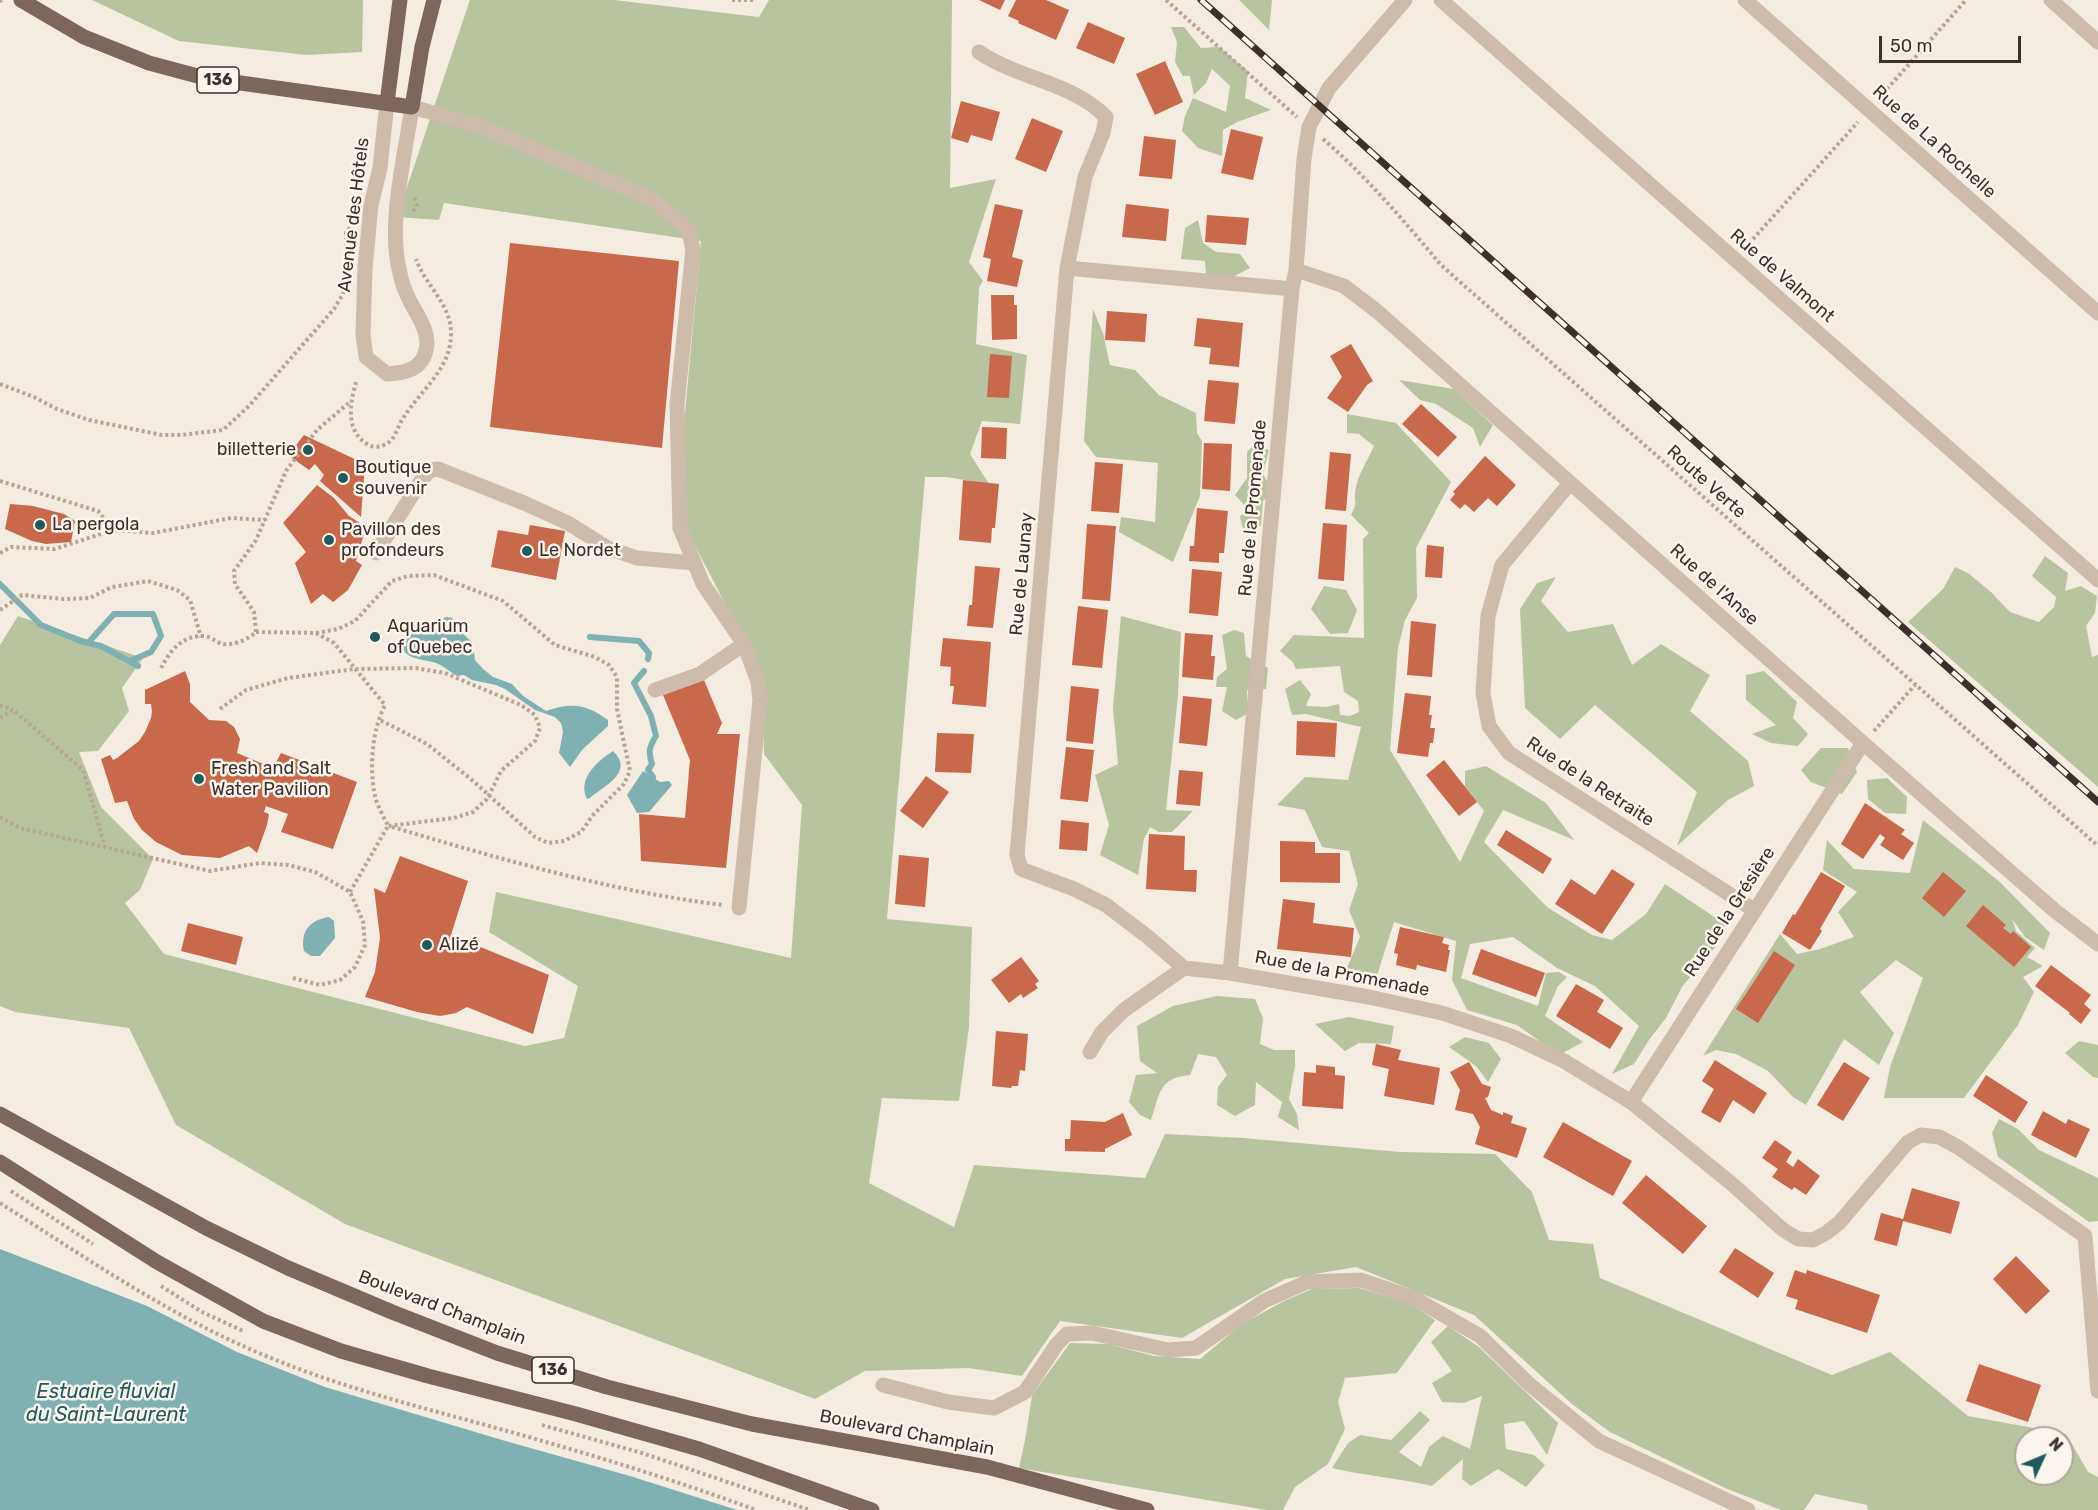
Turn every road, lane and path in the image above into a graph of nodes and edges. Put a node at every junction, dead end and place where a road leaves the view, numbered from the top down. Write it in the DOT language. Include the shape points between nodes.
graph roads {
  1 [pos="21,0"];
  2 [pos="400,0"];
  3 [pos="434,0"];
  4 [pos="732,0"];
  5 [pos="753,0"];
  6 [pos="1166,0"];
  7 [pos="1405,0"];
  8 [pos="1441,0"];
  9 [pos="1744,0"];
  10 [pos="1966,0"];
  11 [pos="2051,0"];
  12 [pos="2098,42"];
  13 [pos="979,52"];
  14 [pos="399,105"];
  15 [pos="1869,110"];
  16 [pos="1308,127"];
  17 [pos="410,194"];
  18 [pos="397,216"];
  19 [pos="370,217"];
  20 [pos="1735,260"];
  21 [pos="348,265"];
  22 [pos="1067,268"];
  23 [pos="1296,270"];
  24 [pos="347,274"];
  25 [pos="1292,290"];
  26 [pos="2098,314"];
  27 [pos="0,384"];
  28 [pos="351,401"];
  29 [pos="0,481"];
  30 [pos="1570,483"];
  31 [pos="265,520"];
  32 [pos="113,530"];
  33 [pos="0,553"];
  34 [pos="376,553"];
  35 [pos="694,563"];
  36 [pos="2098,580"];
  37 [pos="0,610"];
  38 [pos="256,632"];
  39 [pos="316,633"];
  40 [pos="201,637"];
  41 [pos="744,644"];
  42 [pos="161,668"];
  43 [pos="354,669"];
  44 [pos="1915,685"];
  45 [pos="655,690"];
  46 [pos="0,705"];
  47 [pos="220,709"];
  48 [pos="13,710"];
  49 [pos="0,718"];
  50 [pos="378,719"];
  51 [pos="1863,743"];
  52 [pos="488,796"];
  53 [pos="0,817"];
  54 [pos="388,826"];
  55 [pos="2098,846"];
  56 [pos="105,847"];
  57 [pos="350,892"];
  58 [pos="739,908"];
  59 [pos="1754,910"];
  60 [pos="2098,944"];
  61 [pos="1184,968"];
  62 [pos="1230,973"];
  63 [pos="293,978"];
  64 [pos="1090,1052"];
  65 [pos="1631,1102"];
  66 [pos="0,1114"];
  67 [pos="0,1162"];
  68 [pos="2091,1239"];
  69 [pos="883,1385"];
  70 [pos="2098,1391"];
  71 [pos="872,1510"];
  72 [pos="1148,1510"];
  73 [pos="1748,1510"];
  1 -- 14 [label="main road, 136" via="84,37 149,63 205,78"];
  2 -- 14 [label="main road, Avenue des Hôtels"];
  3 -- 14 [label="main road, Avenue des Hôtels" via="422,47"];
  4 -- 5 [label="path"];
  6 -- 16 [label="path, Route Verte"];
  7 -- 16 [label="street, Rue de la Promenade" via="1329,88"];
  8 -- 20 [label="street, Rue de Valmont"];
  9 -- 15 [label="street, Rue de La Rochelle"];
  10 -- 15 [label="path"];
  11 -- 12 [label="street"];
  13 -- 22 [label="street" via="993,62 1066,90 1094,105 1106,117 1085,177"];
  14 -- 18 [label="street, Avenue des Hôtels"];
  14 -- 19 [label="street, Avenue des Hôtels"];
  14 -- 35 [label="street" via="480,126 651,199 688,229 693,249 677,405 680,528"];
  15 -- 20 [label="path"];
  15 -- 26 [label="street, Rue de La Rochelle"];
  16 -- 23 [label="street, Rue de la Promenade"];
  16 -- 44 [label="path, Route Verte" via="1345,158 1441,265"];
  17 -- 18 [label="path" via="417,205 411,214"];
  18 -- 19 [label="street, Avenue des Hôtels" via="395,246 399,270 427,338 420,363 398,374 387,374 366,357 363,296"];
  19 -- 21 [label="path" via="358,218 346,233"];
  20 -- 36 [label="street, Rue de Valmont"];
  22 -- 25 [label="street"];
  22 -- 61 [label="street, Rue de Launay" via="1017,855 1021,869 1106,905"];
  23 -- 25 [label="street, Rue de la Promenade"];
  23 -- 30 [label="street, Rue de l'Anse" via="1344,286 1369,305"];
  24 -- 27 [label="path" via="343,294 334,309 223,430 162,435 89,420"];
  25 -- 62 [label="street, Rue de la Promenade"];
  28 -- 31 [label="path" via="317,430 286,471"];
  29 -- 32 [label="path" via="98,511"];
  30 -- 51 [label="street, Rue de l'Anse"];
  30 -- 59 [label="street, Rue de la Retraite" via="1502,565 1488,616 1483,693 1490,726 1509,753"];
  31 -- 32 [label="path" via="231,518 153,533"];
  31 -- 38 [label="path" via="234,571 235,584 254,612"];
  32 -- 33 [label="path" via="55,549 11,547"];
  34 -- 35 [label="street" via="422,479 429,471 438,469 568,523 608,548 637,558"];
  35 -- 41 [label="street" via="703,584"];
  37 -- 40 [label="path" via="22,596 90,598 112,587 148,581 177,590 190,600"];
  38 -- 39 [label="path"];
  38 -- 40 [label="path" via="251,638 222,644"];
  39 -- 43 [label="path" via="334,643"];
  39 -- 52 [label="path" via="355,621 392,581 434,575 503,601 555,645 609,665 617,677 617,709 630,771 624,784 581,832 564,841 548,843 535,837"];
  40 -- 42 [label="path" via="183,641 170,651"];
  41 -- 45 [label="street" via="700,674"];
  41 -- 58 [label="street" via="758,682 760,700"];
  43 -- 47 [label="path" via="288,678 246,690"];
  43 -- 50 [label="path" via="385,705"];
  43 -- 52 [label="path" via="416,668 445,673 521,705 535,715 540,728 535,741 501,771"];
  44 -- 51 [label="path"];
  44 -- 55 [label="path, Route Verte"];
  46 -- 48 [label="path"];
  48 -- 49 [label="path"];
  48 -- 56 [label="path" via="83,770"];
  50 -- 52 [label="path" via="428,744"];
  50 -- 54 [label="path" via="372,751 375,797"];
  51 -- 59 [label="street, Rue de la Grésière"];
  51 -- 60 [label="street, Rue de l'Anse"];
  52 -- 54 [label="path" via="473,812 454,818"];
  53 -- 56 [label="path" via="20,828"];
  54 -- 57 [label="path"];
  54 -- 58 [label="path" via="628,891"];
  56 -- 57 [label="path" via="210,870 260,862 288,865 315,872"];
  57 -- 63 [label="path" via="363,921 365,945 355,968 340,980 320,985"];
  59 -- 65 [label="street, Rue de la Grésière"];
  61 -- 62 [label="street"];
  61 -- 64 [label="street" via="1124,1010 1102,1032"];
  62 -- 65 [label="street, Rue de la Promenade" via="1442,1013 1511,1036 1564,1060"];
  65 -- 68 [label="street, Rue de la Promenade" via="1798,1239 1813,1240 1839,1223 1893,1158 1921,1135 1939,1137 1958,1147"];
  66 -- 72 [label="main road, Boulevard Champlain / 136" via="288,1268 497,1353 607,1387 752,1424 987,1467"];
  67 -- 71 [label="main road, 136" via="157,1262 263,1321 341,1351 699,1449"];
  68 -- 70 [label="street, Rue de la Promenade"];
  69 -- 73 [label="street" via="948,1402 993,1408 1025,1392 1066,1334 1092,1333 1168,1350 1196,1348 1264,1300 1307,1282 1361,1280 1414,1298 1480,1336 1529,1384 1599,1442"];
}
